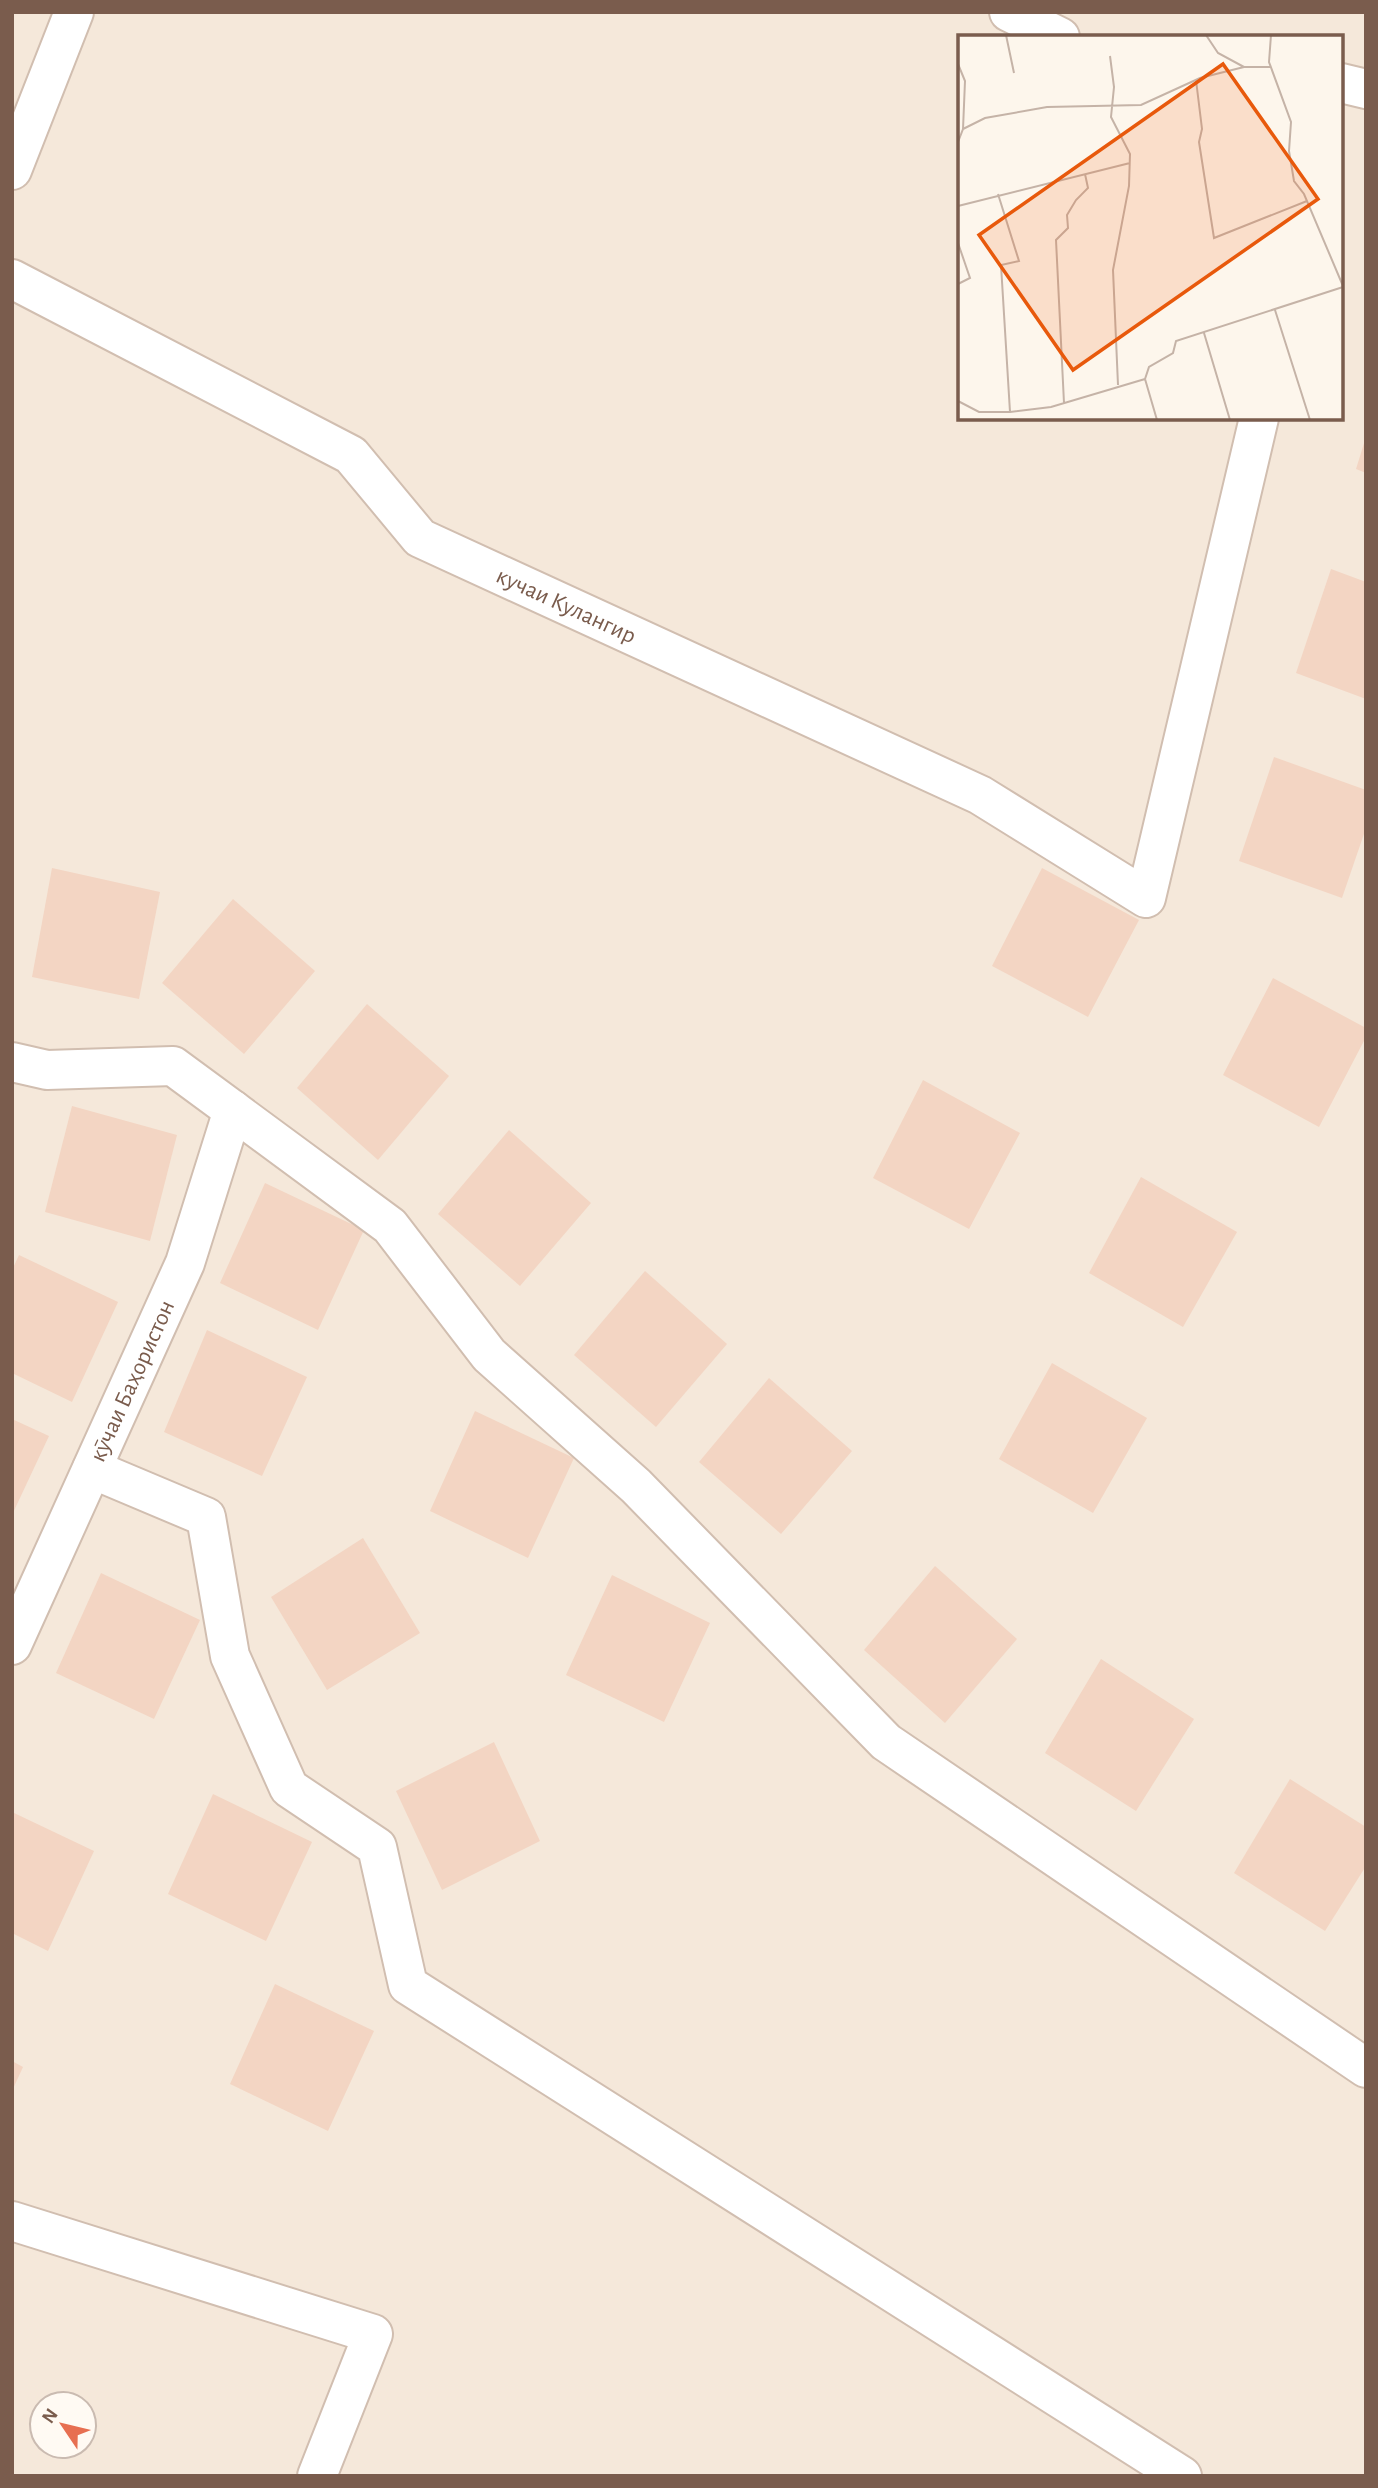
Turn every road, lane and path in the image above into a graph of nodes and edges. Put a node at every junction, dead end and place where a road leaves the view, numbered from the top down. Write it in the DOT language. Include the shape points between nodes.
graph roads {
  1 [pos="74,12"];
  2 [pos="1009,12"];
  3 [pos="1056,35"];
  4 [pos="1343,83"];
  5 [pos="1366,89"];
  6 [pos="12,170"];
  7 [pos="12,279"];
  8 [pos="1259,420"];
  9 [pos="12,1062"];
  10 [pos="233,1110"];
  11 [pos="92,1469"];
  12 [pos="12,1645"];
  13 [pos="1366,2068"];
  14 [pos="12,2221"];
  15 [pos="317,2476"];
  16 [pos="1182,2476"];
  1 -- 6 [label="street"];
  2 -- 3 [label="street"];
  4 -- 5 [label="street"];
  7 -- 8 [label="street, кучаи Кулангир" via="351,455 420,538 980,794 1146,898"];
  9 -- 10 [label="street" via="47,1070 173,1066"];
  10 -- 11 [label="street, кӯчаи Баҳористон" via="184,1263"];
  10 -- 13 [label="street" via="390,1226 489,1355 636,1486 886,1742"];
  11 -- 12 [label="street, кӯчаи Баҳористон"];
  11 -- 16 [label="street" via="206,1517 230,1656 289,1787 377,1847 408,1985"];
  14 -- 15 [label="street" via="373,2334"];
}
